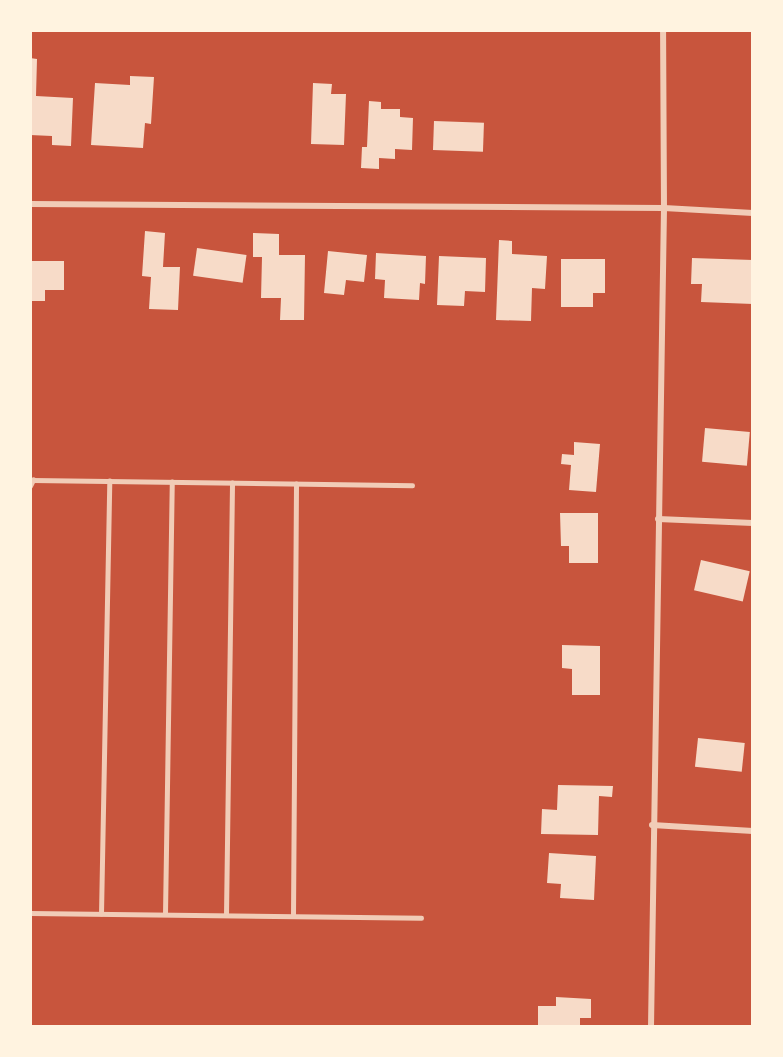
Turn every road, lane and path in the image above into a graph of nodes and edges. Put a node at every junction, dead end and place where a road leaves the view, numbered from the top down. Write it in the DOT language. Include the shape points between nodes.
graph roads {
  1 [pos="663,30"];
  2 [pos="30,204"];
  3 [pos="664,208"];
  4 [pos="753,213"];
  5 [pos="109,481"];
  6 [pos="172,482"];
  7 [pos="232,483"];
  8 [pos="296,484"];
  9 [pos="30,486"];
  10 [pos="412,486"];
  11 [pos="658,519"];
  12 [pos="753,523"];
  13 [pos="652,825"];
  14 [pos="753,831"];
  15 [pos="30,913"];
  16 [pos="101,914"];
  17 [pos="165,914"];
  18 [pos="226,915"];
  19 [pos="293,916"];
  20 [pos="421,918"];
  21 [pos="651,1027"];
  1 -- 3 [label="street"];
  2 -- 3 [label="street"];
  3 -- 4 [label="street"];
  3 -- 11 [label="street"];
  5 -- 6 [label="lane"];
  5 -- 9 [label="lane" via="33,480"];
  5 -- 16 [label="lane"];
  6 -- 7 [label="lane"];
  6 -- 17 [label="lane"];
  7 -- 8 [label="lane"];
  7 -- 18 [label="lane"];
  8 -- 10 [label="lane"];
  8 -- 19 [label="lane"];
  11 -- 12 [label="street"];
  11 -- 13 [label="street"];
  13 -- 14 [label="street"];
  13 -- 21 [label="street"];
  15 -- 16 [label="lane"];
  16 -- 17 [label="lane"];
  17 -- 18 [label="lane"];
  18 -- 19 [label="lane"];
  19 -- 20 [label="lane"];
}
